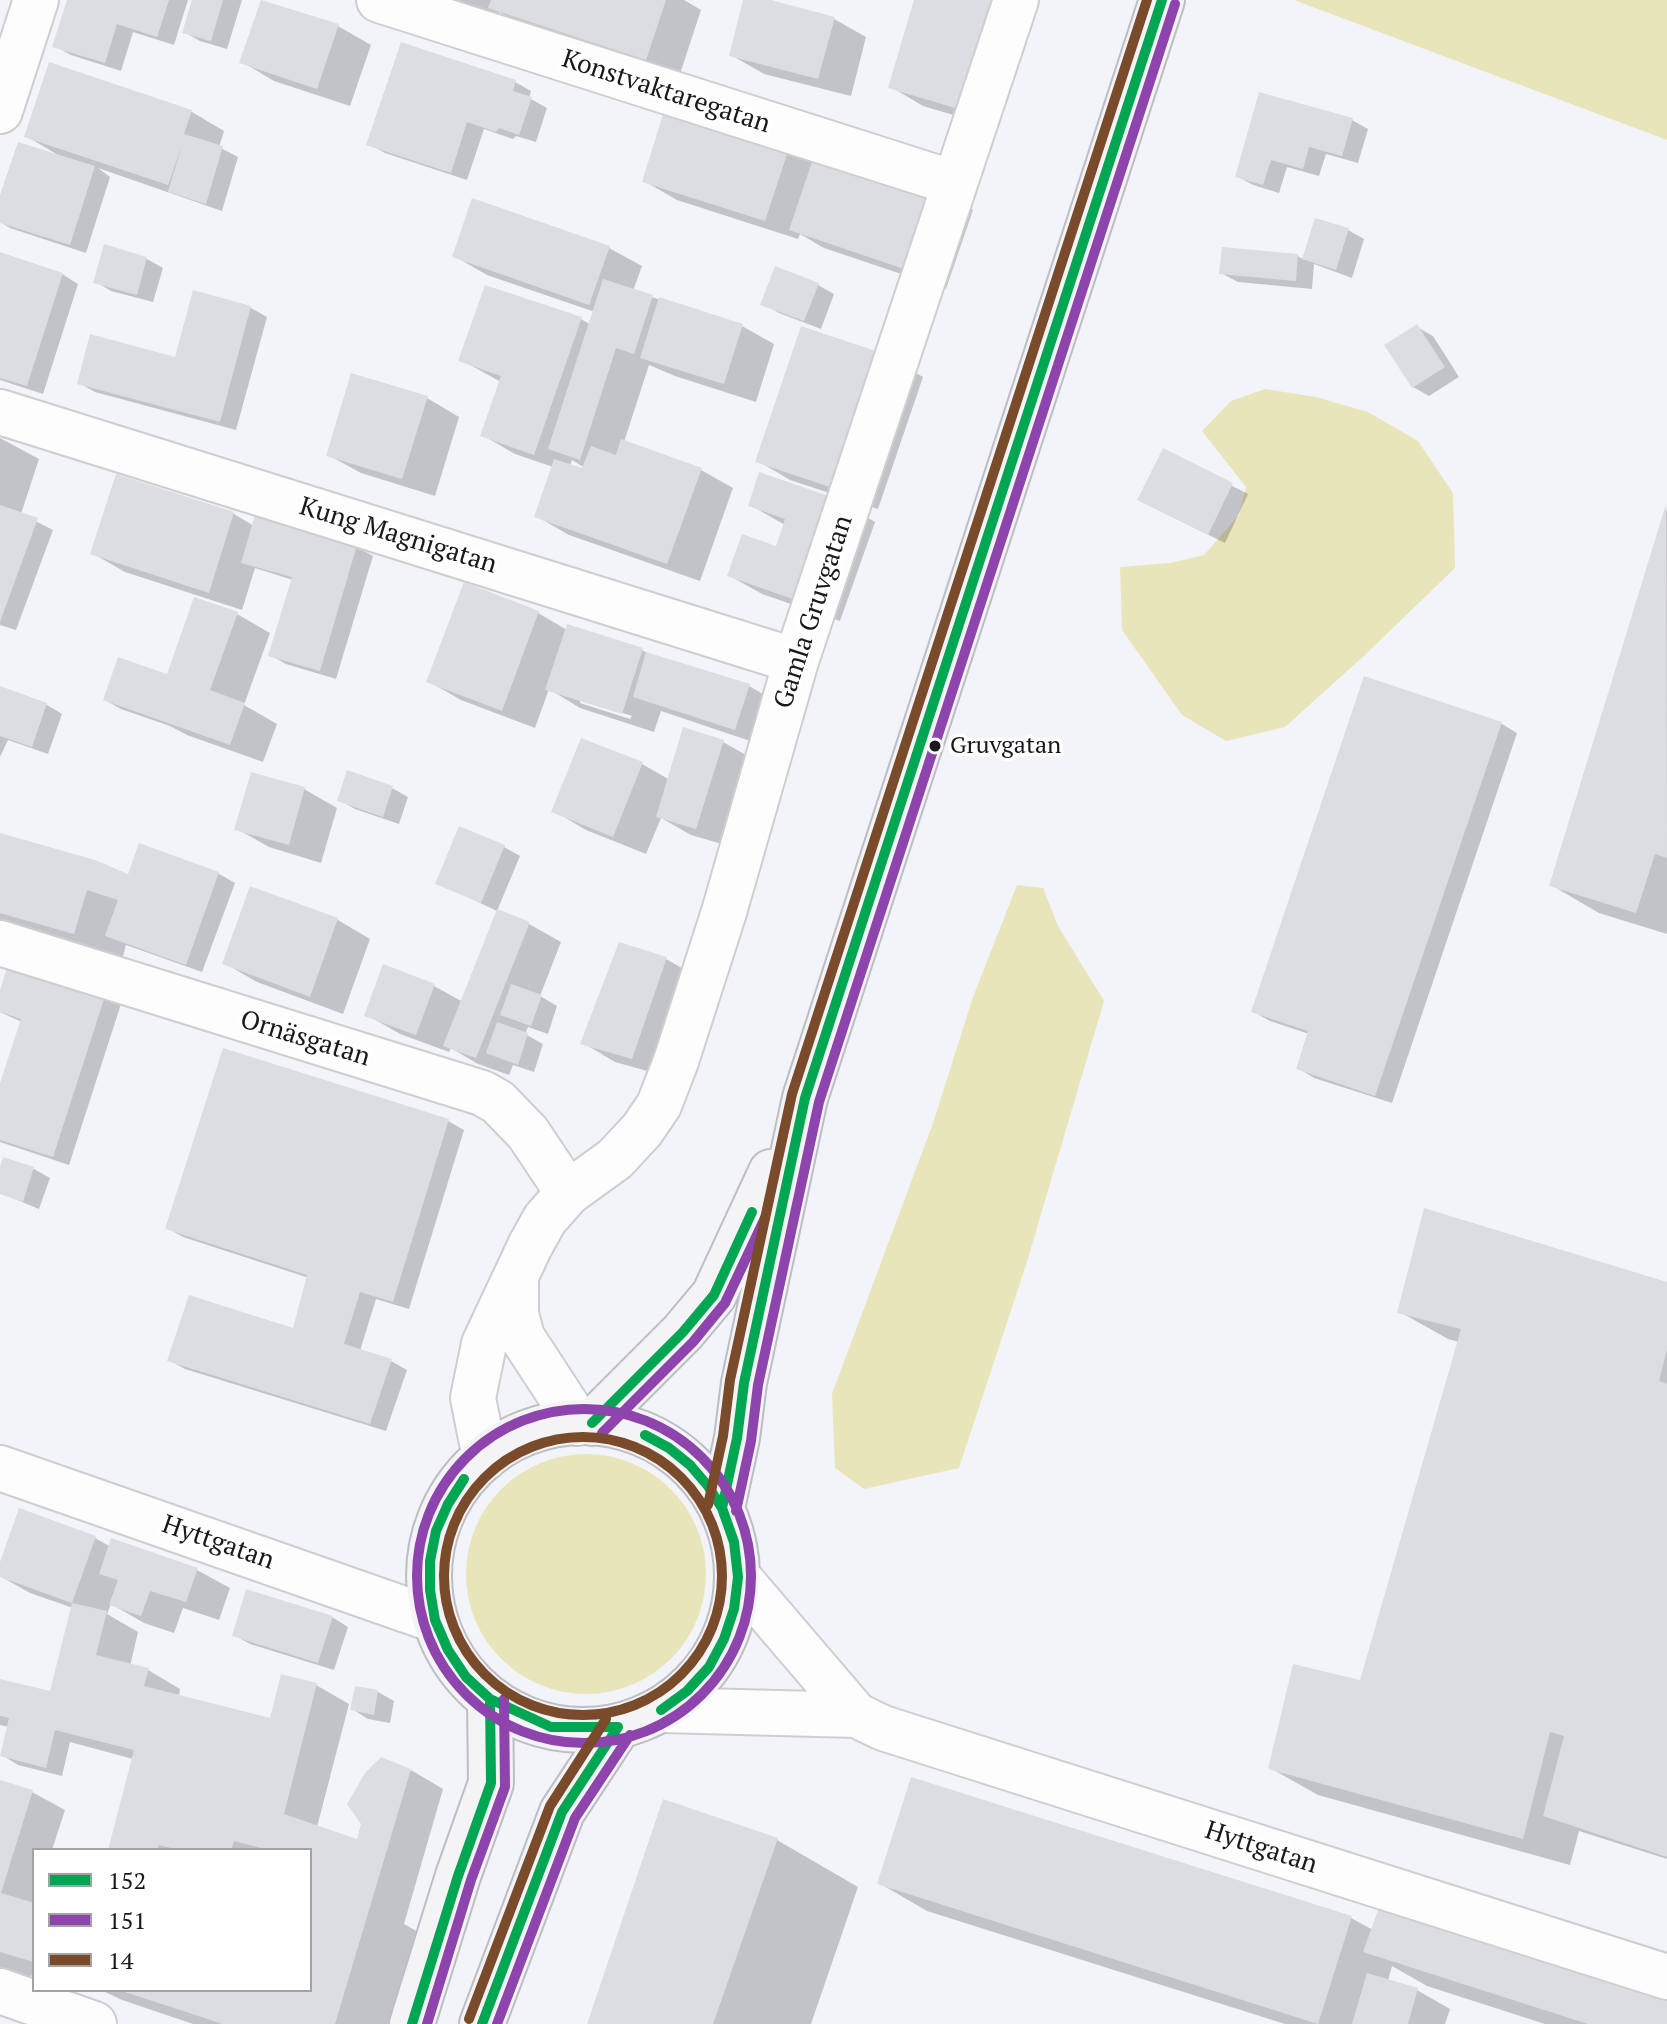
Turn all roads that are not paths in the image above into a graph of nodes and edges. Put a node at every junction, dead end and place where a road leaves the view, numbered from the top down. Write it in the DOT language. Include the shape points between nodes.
graph roads {
  1 [pos="36,0"];
  2 [pos="379,0"];
  3 [pos="1016,0"];
  4 [pos="1162,0"];
  5 [pos="0,111"];
  6 [pos="954,183"];
  7 [pos="0,412"];
  8 [pos="796,661"];
  9 [pos="0,943"];
  10 [pos="805,1098"];
  11 [pos="568,1193"];
  12 [pos="516,1280"];
  13 [pos="585,1423"];
  14 [pos="485,1458"];
  15 [pos="0,1468"];
  16 [pos="722,1508"];
  17 [pos="738,1577"];
  18 [pos="435,1620"];
  19 [pos="490,1699"];
  20 [pos="661,1710"];
  21 [pos="856,1715"];
  22 [pos="618,1727"];
  23 [pos="1667,1977"];
  24 [pos="0,1991"];
  25 [pos="94,2024"];
  26 [pos="412,2024"];
  27 [pos="482,2024"];
  1 -- 5 [label="street"];
  2 -- 6 [label="street, Konstvaktaregatan"];
  3 -- 6 [label="street, Gamla Gruvgatan"];
  4 -- 10 [label="main road"];
  6 -- 8 [label="street, Gamla Gruvgatan"];
  7 -- 8 [label="street, Kung Magnigatan"];
  8 -- 11 [label="street, Gamla Gruvgatan" via="724,912 659,1105 615,1159"];
  9 -- 11 [label="street, Ornäsgatan" via="482,1093 528,1133"];
  10 -- 13 [label="main road" via="714,1295 683,1332"];
  10 -- 16 [label="main road"];
  11 -- 12 [label="street, Gamla Gruvgatan" via="545,1219"];
  12 -- 13 [label="street" via="522,1337"];
  12 -- 14 [label="street, Gamla Gruvgatan" via="484,1344 473,1398"];
  13 -- 14 [label="main road" via="538,1429"];
  13 -- 16 [label="main road" via="619,1427 669,1448 690,1465"];
  14 -- 18 [label="main road" via="464,1479 436,1531 430,1561"];
  15 -- 18 [label="street, Hyttgatan"];
  16 -- 17 [label="main road" via="734,1542"];
  17 -- 20 [label="main road" via="734,1609 709,1667"];
  17 -- 21 [label="street, Hyttgatan"];
  18 -- 19 [label="main road" via="466,1677"];
  19 -- 22 [label="main road" via="551,1727"];
  19 -- 26 [label="main road" via="491,1783"];
  20 -- 21 [label="street, Hyttgatan"];
  20 -- 22 [label="main road"];
  21 -- 23 [label="street, Hyttgatan" via="883,1728"];
  22 -- 27 [label="main road" via="562,1812"];
  24 -- 25 [label="street"];
}
